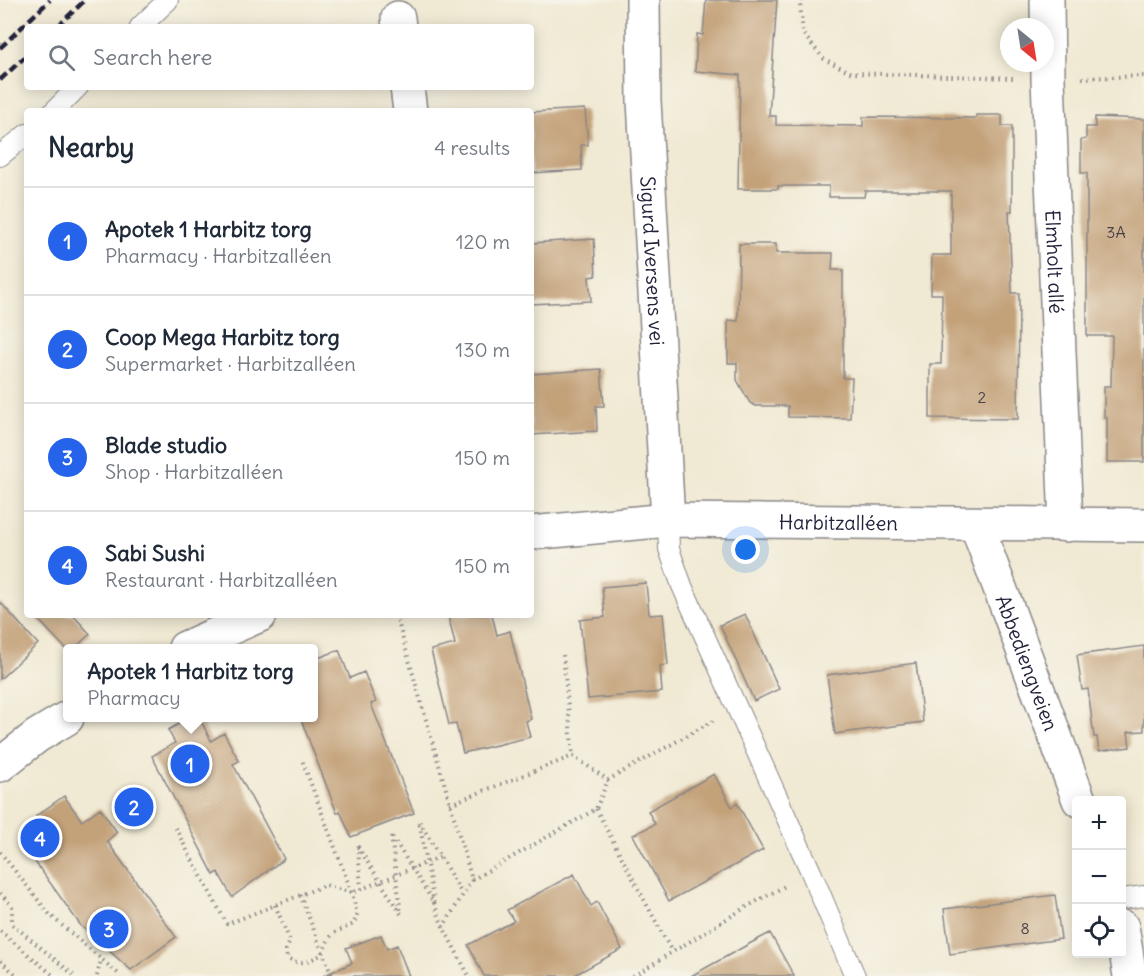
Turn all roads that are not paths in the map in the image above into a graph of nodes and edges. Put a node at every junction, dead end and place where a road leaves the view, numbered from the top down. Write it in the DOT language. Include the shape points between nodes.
graph roads {
  1 [pos="168,0"];
  2 [pos="643,0"];
  3 [pos="1047,0"];
  4 [pos="143,24"];
  5 [pos="75,90"];
  6 [pos="407,90"];
  7 [pos="57,108"];
  8 [pos="410,108"];
  9 [pos="24,136"];
  10 [pos="0,156"];
  11 [pos="668,520"];
  12 [pos="976,524"];
  13 [pos="1066,525"];
  14 [pos="1144,525"];
  15 [pos="534,533"];
  16 [pos="253,618"];
  17 [pos="194,644"];
  18 [pos="63,720"];
  19 [pos="0,765"];
  20 [pos="1077,796"];
  21 [pos="1144,896"];
  22 [pos="1126,898"];
  23 [pos="1126,952"];
  24 [pos="855,976"];
  25 [pos="1130,976"];
  1 -- 4 [label="lane"];
  2 -- 11 [label="street, Sigurd Iversens vei" via="644,101"];
  3 -- 13 [label="street, Elmholt allé"];
  5 -- 7 [label="lane"];
  6 -- 8 [label="street"];
  9 -- 10 [label="lane"];
  11 -- 12 [label="street, Harbitzalléen"];
  11 -- 15 [label="street, Harbitzalléen"];
  11 -- 24 [label="lane" via="669,549 675,567"];
  12 -- 13 [label="street, Harbitzalléen"];
  12 -- 20 [label="street, Abbediengveien"];
  13 -- 14 [label="street, Harbitzalléen"];
  16 -- 17 [label="street"];
  18 -- 19 [label="street"];
  21 -- 22 [label="lane"];
  23 -- 25 [label="street"];
}
